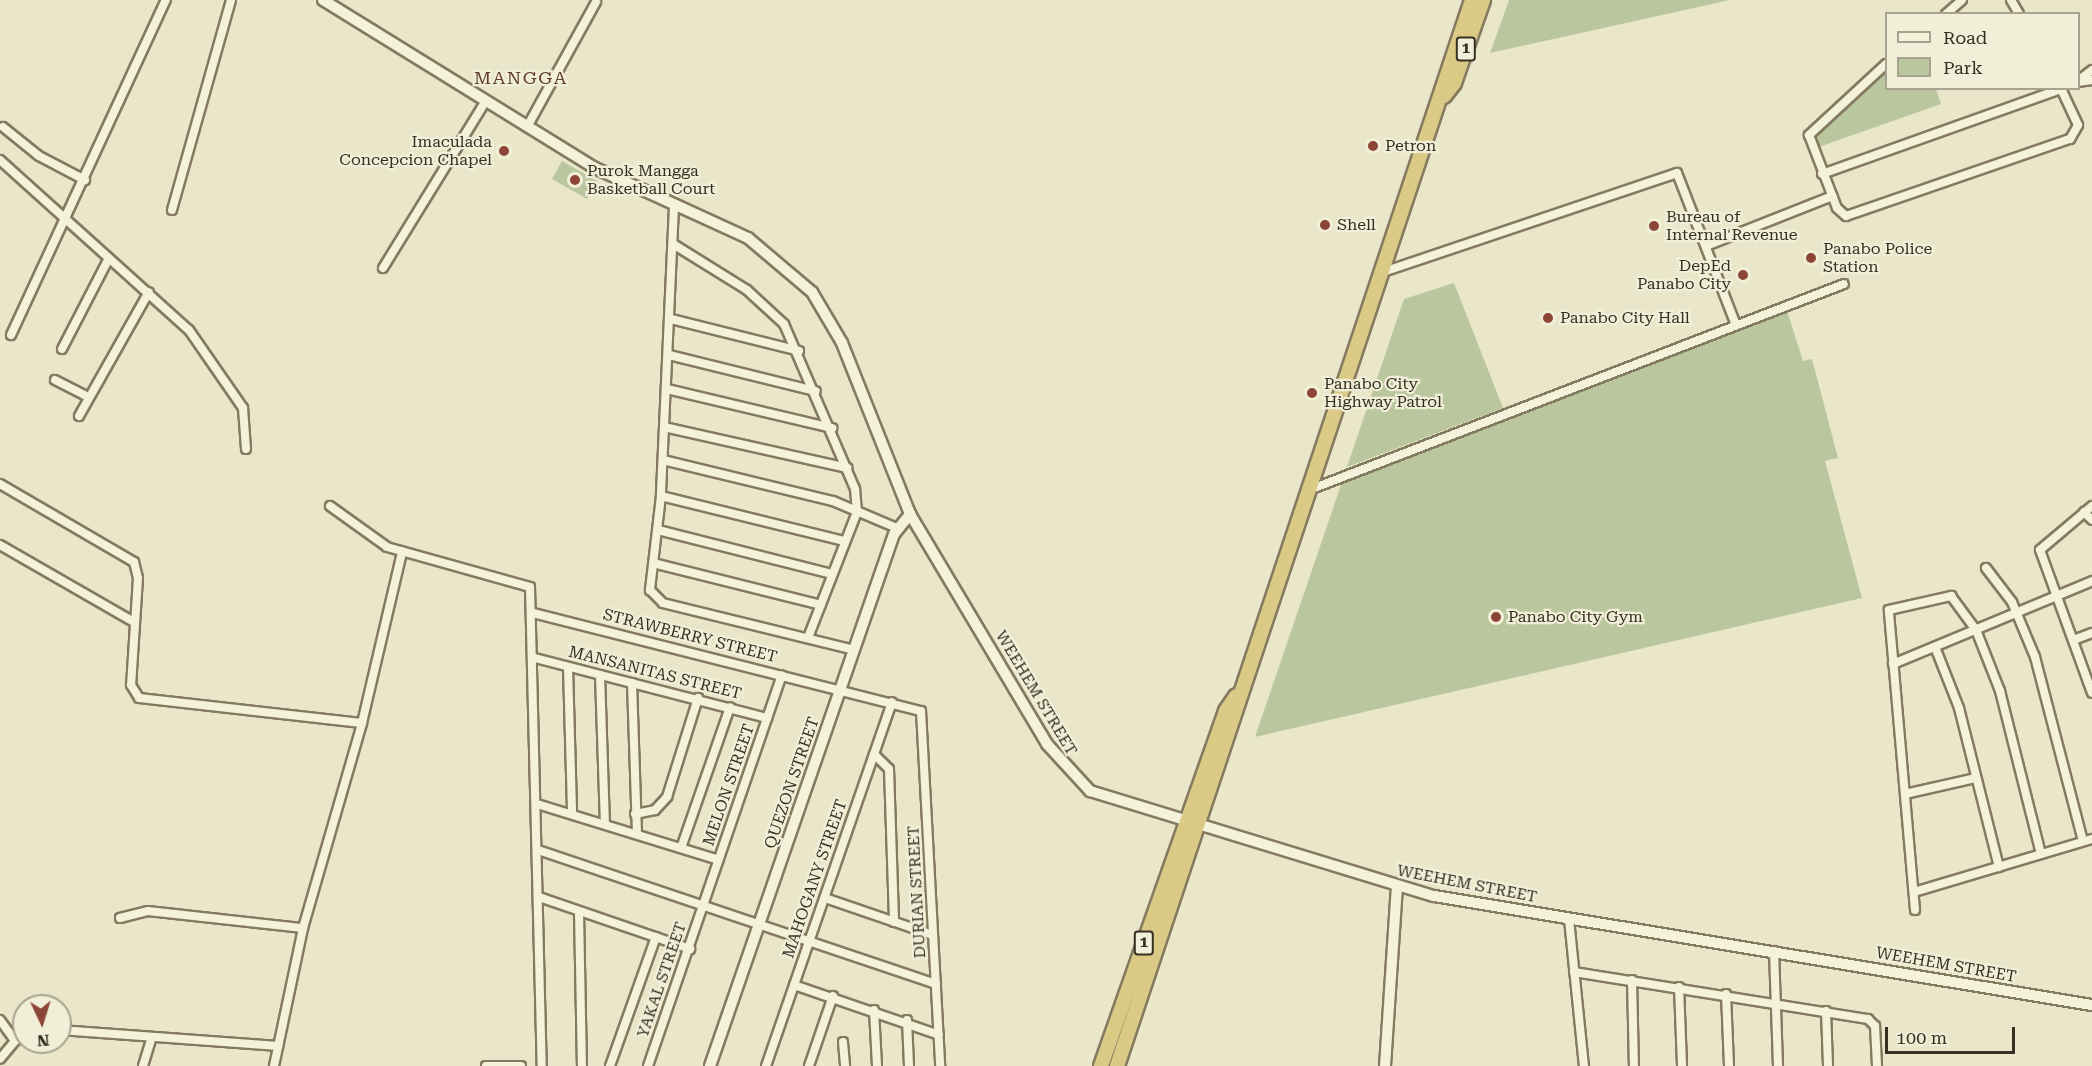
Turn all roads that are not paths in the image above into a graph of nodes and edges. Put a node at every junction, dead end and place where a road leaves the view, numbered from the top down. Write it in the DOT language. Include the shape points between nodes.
graph roads {
  1 [pos="166,0"];
  2 [pos="231,0"];
  3 [pos="323,0"];
  4 [pos="1472,0"];
  5 [pos="1484,0"];
  6 [pos="1962,0"];
  7 [pos="596,2"];
  8 [pos="1948,12"];
  9 [pos="1885,66"];
  10 [pos="2092,70"];
  11 [pos="2080,81"];
  12 [pos="2059,90"];
  13 [pos="2062,90"];
  14 [pos="1444,96"];
  15 [pos="486,102"];
  16 [pos="3,127"];
  17 [pos="526,127"];
  18 [pos="0,160"];
  19 [pos="1822,174"];
  20 [pos="85,180"];
  21 [pos="1832,196"];
  22 [pos="674,206"];
  23 [pos="172,210"];
  24 [pos="67,220"];
  25 [pos="673,244"];
  26 [pos="1706,246"];
  27 [pos="109,258"];
  28 [pos="383,268"];
  29 [pos="1383,272"];
  30 [pos="1844,284"];
  31 [pos="149,292"];
  32 [pos="670,319"];
  33 [pos="1736,325"];
  34 [pos="11,335"];
  35 [pos="62,349"];
  36 [pos="799,351"];
  37 [pos="669,356"];
  38 [pos="55,380"];
  39 [pos="667,388"];
  40 [pos="816,391"];
  41 [pos="90,397"];
  42 [pos="79,416"];
  43 [pos="664,427"];
  44 [pos="832,428"];
  45 [pos="246,449"];
  46 [pos="663,460"];
  47 [pos="847,468"];
  48 [pos="0,484"];
  49 [pos="1308,490"];
  50 [pos="661,496"];
  51 [pos="2092,506"];
  52 [pos="330,507"];
  53 [pos="857,512"];
  54 [pos="2084,512"];
  55 [pos="910,514"];
  56 [pos="2092,520"];
  57 [pos="897,528"];
  58 [pos="658,530"];
  59 [pos="844,541"];
  60 [pos="0,545"];
  61 [pos="402,552"];
  62 [pos="653,564"];
  63 [pos="1986,568"];
  64 [pos="832,574"];
  65 [pos="2092,581"];
  66 [pos="2058,595"];
  67 [pos="821,605"];
  68 [pos="533,613"];
  69 [pos="2017,613"];
  70 [pos="132,621"];
  71 [pos="1976,630"];
  72 [pos="2092,633"];
  73 [pos="808,638"];
  74 [pos="2076,639"];
  75 [pos="1935,647"];
  76 [pos="854,650"];
  77 [pos="535,658"];
  78 [pos="1893,664"];
  79 [pos="568,667"];
  80 [pos="600,675"];
  81 [pos="782,675"];
  82 [pos="632,682"];
  83 [pos="841,689"];
  84 [pos="2092,693"];
  85 [pos="698,698"];
  86 [pos="892,702"];
  87 [pos="730,707"];
  88 [pos="924,717"];
  89 [pos="767,718"];
  90 [pos="362,723"];
  91 [pos="874,754"];
  92 [pos="1976,778"];
  93 [pos="1905,794"];
  94 [pos="537,804"];
  95 [pos="572,812"];
  96 [pos="635,814"];
  97 [pos="605,823"];
  98 [pos="1193,823"];
  99 [pos="637,832"];
  100 [pos="2088,840"];
  101 [pos="681,848"];
  102 [pos="538,850"];
  103 [pos="2041,854"];
  104 [pos="719,860"];
  105 [pos="1999,867"];
  106 [pos="1397,887"];
  107 [pos="1914,892"];
  108 [pos="539,897"];
  109 [pos="825,898"];
  110 [pos="704,904"];
  111 [pos="1915,910"];
  112 [pos="579,912"];
  113 [pos="120,918"];
  114 [pos="1569,919"];
  115 [pos="760,922"];
  116 [pos="894,922"];
  117 [pos="303,928"];
  118 [pos="933,935"];
  119 [pos="656,937"];
  120 [pos="808,942"];
  121 [pos="690,949"];
  122 [pos="1774,951"];
  123 [pos="1574,972"];
  124 [pos="1632,980"];
  125 [pos="936,984"];
  126 [pos="794,985"];
  127 [pos="1679,987"];
  128 [pos="1726,994"];
  129 [pos="833,996"];
  130 [pos="1776,1003"];
  131 [pos="2092,1005"];
  132 [pos="873,1010"];
  133 [pos="1826,1011"];
  134 [pos="0,1020"];
  135 [pos="907,1020"];
  136 [pos="72,1031"];
  137 [pos="939,1035"];
  138 [pos="151,1040"];
  139 [pos="843,1042"];
  140 [pos="278,1046"];
  141 [pos="0,1059"];
  142 [pos="143,1066"];
  143 [pos="274,1066"];
  144 [pos="487,1066"];
  145 [pos="521,1066"];
  146 [pos="542,1066"];
  147 [pos="582,1066"];
  148 [pos="610,1066"];
  149 [pos="648,1066"];
  150 [pos="710,1066"];
  151 [pos="766,1066"];
  152 [pos="809,1066"];
  153 [pos="845,1066"];
  154 [pos="877,1066"];
  155 [pos="909,1066"];
  156 [pos="940,1066"];
  157 [pos="1101,1066"];
  158 [pos="1117,1066"];
  159 [pos="1384,1066"];
  160 [pos="1584,1066"];
  161 [pos="1634,1066"];
  162 [pos="1682,1066"];
  163 [pos="1729,1066"];
  164 [pos="1778,1066"];
  165 [pos="1828,1066"];
  166 [pos="1877,1066"];
  1 -- 20 [label="street"];
  2 -- 23 [label="street"];
  3 -- 15 [label="street, WEEHEM STREET"];
  4 -- 14 [label="highway, 1"];
  5 -- 14 [label="highway, 1" via="1454,83"];
  6 -- 8 [label="street"];
  7 -- 17 [label="street"];
  9 -- 19 [label="street" via="1810,129 1809,141"];
  10 -- 11 [label="street"];
  12 -- 19 [label="street"];
  13 -- 21 [label="street" via="2078,125 2070,139 1858,215 1841,213"];
  14 -- 29 [label="highway, 1"];
  15 -- 17 [label="street, WEEHEM STREET"];
  15 -- 28 [label="street"];
  16 -- 20 [label="street" via="39,156"];
  17 -- 22 [label="street, WEEHEM STREET"];
  18 -- 24 [label="street"];
  19 -- 21 [label="street"];
  20 -- 24 [label="street"];
  21 -- 26 [label="street"];
  22 -- 25 [label="street"];
  22 -- 55 [label="street, WEEHEM STREET" via="748,238 812,292 842,343"];
  24 -- 27 [label="street"];
  24 -- 34 [label="street"];
  25 -- 32 [label="street"];
  25 -- 36 [label="street" via="774,312"];
  26 -- 29 [label="street" via="1677,173"];
  26 -- 33 [label="street"];
  27 -- 31 [label="street"];
  27 -- 35 [label="street"];
  29 -- 49 [label="highway, 1"];
  30 -- 33 [label="street"];
  31 -- 41 [label="street"];
  31 -- 45 [label="street" via="189,330 237,397 246,416"];
  32 -- 36 [label="street"];
  32 -- 37 [label="street"];
  33 -- 49 [label="street"];
  36 -- 40 [label="street"];
  37 -- 39 [label="street"];
  37 -- 40 [label="street"];
  38 -- 41 [label="street"];
  39 -- 43 [label="street"];
  39 -- 44 [label="street"];
  40 -- 44 [label="street"];
  41 -- 42 [label="street"];
  43 -- 46 [label="street"];
  43 -- 47 [label="street"];
  44 -- 47 [label="street"];
  46 -- 50 [label="street"];
  46 -- 53 [label="street"];
  47 -- 53 [label="street"];
  48 -- 70 [label="street" via="129,558 138,579"];
  49 -- 98 [label="highway, 1"];
  50 -- 58 [label="street"];
  50 -- 59 [label="street"];
  51 -- 54 [label="street"];
  52 -- 61 [label="street" via="368,536"];
  53 -- 57 [label="street"];
  53 -- 59 [label="street"];
  54 -- 56 [label="street"];
  54 -- 66 [label="street" via="2040,550"];
  55 -- 57 [label="street, QUEZON STREET"];
  55 -- 98 [label="street, WEEHEM STREET" via="1063,768 1101,796"];
  57 -- 76 [label="street, QUEZON STREET"];
  58 -- 62 [label="street"];
  58 -- 64 [label="street"];
  59 -- 64 [label="street"];
  60 -- 70 [label="street"];
  61 -- 68 [label="street" via="522,581 530,586"];
  61 -- 90 [label="street"];
  62 -- 67 [label="street"];
  62 -- 73 [label="street" via="650,590 657,600"];
  63 -- 69 [label="street"];
  64 -- 67 [label="street"];
  65 -- 66 [label="street"];
  66 -- 69 [label="street"];
  66 -- 74 [label="street"];
  67 -- 73 [label="street"];
  68 -- 77 [label="street"];
  68 -- 81 [label="street, STRAWBERRY STREET"];
  69 -- 71 [label="street"];
  69 -- 100 [label="street" via="2042,677"];
  70 -- 90 [label="street" via="131,685 139,698"];
  71 -- 75 [label="street"];
  71 -- 78 [label="street" via="1951,596 1889,610"];
  71 -- 103 [label="street" via="2000,691"];
  72 -- 74 [label="street"];
  73 -- 76 [label="street"];
  74 -- 84 [label="street"];
  75 -- 78 [label="street"];
  75 -- 92 [label="street" via="1959,708"];
  76 -- 83 [label="street, QUEZON STREET"];
  77 -- 79 [label="street, MANSANITAS STREET"];
  77 -- 94 [label="street"];
  78 -- 93 [label="street"];
  79 -- 80 [label="street, MANSANITAS STREET"];
  79 -- 95 [label="street"];
  80 -- 82 [label="street, MANSANITAS STREET"];
  80 -- 97 [label="street"];
  81 -- 83 [label="street, STRAWBERRY STREET"];
  81 -- 89 [label="street, MELON STREET"];
  82 -- 85 [label="street, MANSANITAS STREET"];
  82 -- 96 [label="street"];
  83 -- 86 [label="street, STRAWBERRY STREET"];
  83 -- 115 [label="street, QUEZON STREET"];
  85 -- 87 [label="street, MANSANITAS STREET"];
  85 -- 96 [label="street" via="667,797 655,810"];
  86 -- 88 [label="street, STRAWBERRY STREET" via="916,708"];
  86 -- 91 [label="street, MAHOGANY STREET"];
  87 -- 89 [label="street, MANSANITAS STREET"];
  87 -- 101 [label="street"];
  88 -- 118 [label="street, DURIAN STREET"];
  89 -- 104 [label="street, MELON STREET"];
  90 -- 117 [label="street"];
  91 -- 109 [label="street, MAHOGANY STREET"];
  91 -- 116 [label="street" via="889,769"];
  92 -- 93 [label="street"];
  92 -- 105 [label="street"];
  93 -- 107 [label="street"];
  94 -- 95 [label="street"];
  94 -- 102 [label="street"];
  95 -- 97 [label="street"];
  96 -- 99 [label="street"];
  97 -- 99 [label="street"];
  98 -- 106 [label="street, WEEHEM STREET"];
  98 -- 157 [label="highway, 1"];
  98 -- 158 [label="highway, 1"];
  99 -- 101 [label="street"];
  100 -- 103 [label="street"];
  101 -- 104 [label="street"];
  102 -- 108 [label="street"];
  102 -- 110 [label="street"];
  103 -- 105 [label="street"];
  104 -- 110 [label="street, MELON STREET"];
  105 -- 107 [label="street"];
  106 -- 114 [label="street, WEEHEM STREET"];
  106 -- 159 [label="street"];
  107 -- 111 [label="street"];
  108 -- 112 [label="street"];
  108 -- 146 [label="street"];
  109 -- 116 [label="street"];
  109 -- 120 [label="street, MAHOGANY STREET"];
  110 -- 115 [label="street"];
  110 -- 121 [label="street, YAKAL STREET"];
  112 -- 119 [label="street"];
  112 -- 147 [label="street"];
  113 -- 117 [label="street" via="148,911"];
  114 -- 122 [label="street, WEEHEM STREET"];
  114 -- 123 [label="street"];
  115 -- 120 [label="street"];
  115 -- 150 [label="street, QUEZON STREET"];
  116 -- 118 [label="street"];
  117 -- 140 [label="street"];
  118 -- 125 [label="street, DURIAN STREET"];
  119 -- 121 [label="street"];
  119 -- 148 [label="street"];
  120 -- 125 [label="street"];
  120 -- 126 [label="street, MAHOGANY STREET"];
  121 -- 149 [label="street, YAKAL STREET"];
  122 -- 130 [label="street"];
  122 -- 131 [label="street, WEEHEM STREET"];
  123 -- 124 [label="street"];
  123 -- 160 [label="street"];
  124 -- 127 [label="street"];
  124 -- 161 [label="street"];
  125 -- 137 [label="street, DURIAN STREET"];
  126 -- 129 [label="street"];
  126 -- 151 [label="street, MAHOGANY STREET"];
  127 -- 128 [label="street"];
  127 -- 162 [label="street"];
  128 -- 130 [label="street"];
  128 -- 163 [label="street"];
  129 -- 132 [label="street"];
  129 -- 152 [label="street"];
  130 -- 133 [label="street"];
  130 -- 164 [label="street"];
  132 -- 135 [label="street"];
  132 -- 154 [label="street"];
  133 -- 165 [label="street"];
  133 -- 166 [label="street" via="1872,1022"];
  134 -- 141 [label="street" via="15,1041"];
  135 -- 137 [label="street"];
  135 -- 155 [label="street"];
  136 -- 138 [label="street"];
  137 -- 156 [label="street, DURIAN STREET"];
  138 -- 140 [label="street"];
  138 -- 142 [label="street"];
  139 -- 153 [label="street"];
  140 -- 143 [label="street"];
  144 -- 145 [label="street"];
}
